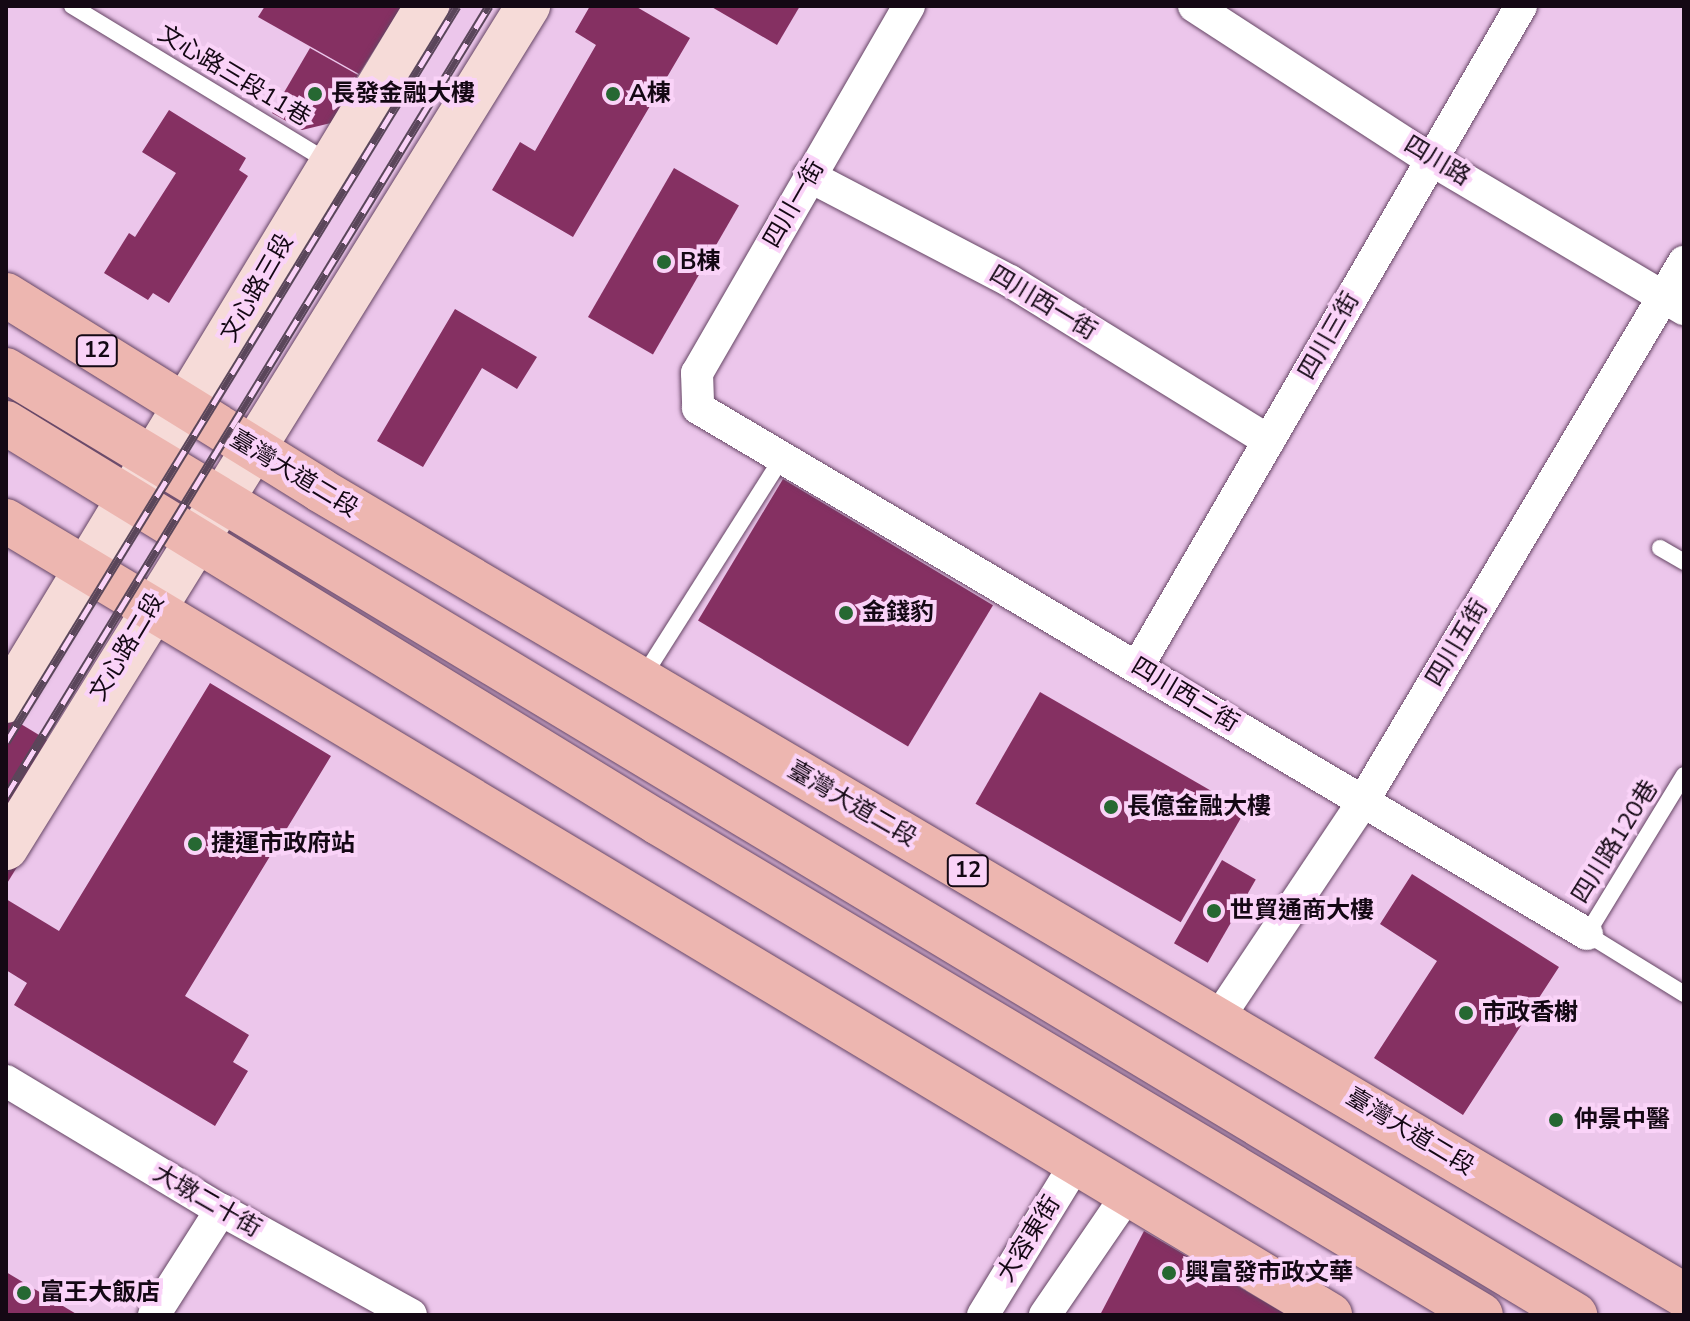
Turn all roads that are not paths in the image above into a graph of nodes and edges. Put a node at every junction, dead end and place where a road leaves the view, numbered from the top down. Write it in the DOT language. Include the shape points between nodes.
graph roads {
  1 [pos="72,6"];
  2 [pos="427,6"];
  3 [pos="528,6"];
  4 [pos="909,6"];
  5 [pos="1521,6"];
  6 [pos="1199,7"];
  7 [pos="1430,159"];
  8 [pos="330,163"];
  9 [pos="809,176"];
  10 [pos="1684,262"];
  11 [pos="6,295"];
  12 [pos="1674,302"];
  13 [pos="6,370"];
  14 [pos="187,407"];
  15 [pos="698,408"];
  16 [pos="6,423"];
  17 [pos="1269,441"];
  18 [pos="251,449"];
  19 [pos="155,458"];
  20 [pos="782,458"];
  21 [pos="221,496"];
  22 [pos="132,497"];
  23 [pos="6,521"];
  24 [pos="194,536"];
  25 [pos="1660,548"];
  26 [pos="1684,562"];
  27 [pos="87,570"];
  28 [pos="151,608"];
  29 [pos="1138,666"];
  30 [pos="641,681"];
  31 [pos="6,701"];
  32 [pos="1684,775"];
  33 [pos="1362,803"];
  34 [pos="6,848"];
  35 [pos="1587,934"];
  36 [pos="1684,994"];
  37 [pos="1219,1017"];
  38 [pos="6,1081"];
  39 [pos="1076,1163"];
  40 [pos="1128,1194"];
  41 [pos="221,1210"];
  42 [pos="1684,1295"];
  43 [pos="154,1315"];
  44 [pos="411,1315"];
  45 [pos="983,1315"];
  46 [pos="1045,1315"];
  47 [pos="1330,1315"];
  48 [pos="1481,1315"];
  49 [pos="1575,1315"];
  1 -- 8 [label="lane, 文心路三段11巷"];
  2 -- 8 [label="main road, 文心路三段"];
  3 -- 18 [label="main road"];
  4 -- 9 [label="street, 四川一街"];
  5 -- 7 [label="street, 四川三街"];
  6 -- 7 [label="street, 四川路"];
  7 -- 12 [label="street, 四川路"];
  7 -- 17 [label="street, 四川三街"];
  8 -- 14 [label="main road, 文心路三段"];
  9 -- 15 [label="street, 四川一街" via="697,373"];
  9 -- 17 [label="street, 四川西一街" via="1010,281"];
  10 -- 12 [label="street, 四川五街"];
  11 -- 14 [label="main road, 12"];
  12 -- 33 [label="street, 四川五街"];
  13 -- 19 [label="main road, 12"];
  14 -- 18 [label="main road, 臺灣大道二段 / 12"];
  14 -- 19 [label="main road, 文心路三段"];
  15 -- 20 [label="street, 四川西二街"];
  16 -- 22 [label="main road"];
  17 -- 29 [label="street, 四川三街"];
  18 -- 21 [label="main road, 文心路二段"];
  18 -- 30 [label="main road, 臺灣大道二段 / 12"];
  19 -- 21 [label="main road, 12"];
  19 -- 22 [label="main road, 文心路三段"];
  20 -- 29 [label="street, 四川西二街"];
  20 -- 30 [label="lane"];
  21 -- 24 [label="main road, 文心路二段"];
  21 -- 49 [label="main road, 12"];
  22 -- 24 [label="main road"];
  22 -- 27 [label="main road, 文心路三段"];
  23 -- 27 [label="main road"];
  24 -- 28 [label="main road, 文心路二段"];
  24 -- 48 [label="main road" via="657,822"];
  25 -- 26 [label="lane"];
  27 -- 28 [label="main road"];
  27 -- 31 [label="main road"];
  28 -- 34 [label="main road, 文心路二段"];
  28 -- 39 [label="main road"];
  29 -- 33 [label="street, 四川西二街"];
  30 -- 37 [label="main road, 臺灣大道二段 / 12"];
  32 -- 35 [label="lane, 四川路120巷"];
  33 -- 35 [label="street, 四川西二街"];
  33 -- 37 [label="street, 四川五街"];
  35 -- 36 [label="lane"];
  37 -- 42 [label="main road, 臺灣大道二段 / 12"];
  38 -- 41 [label="street, 大墩二十街"];
  39 -- 40 [label="main road"];
  39 -- 45 [label="street, 大容東街"];
  40 -- 46 [label="street"];
  40 -- 47 [label="main road"];
  41 -- 43 [label="street"];
  41 -- 44 [label="street, 大墩二十街"];
}
